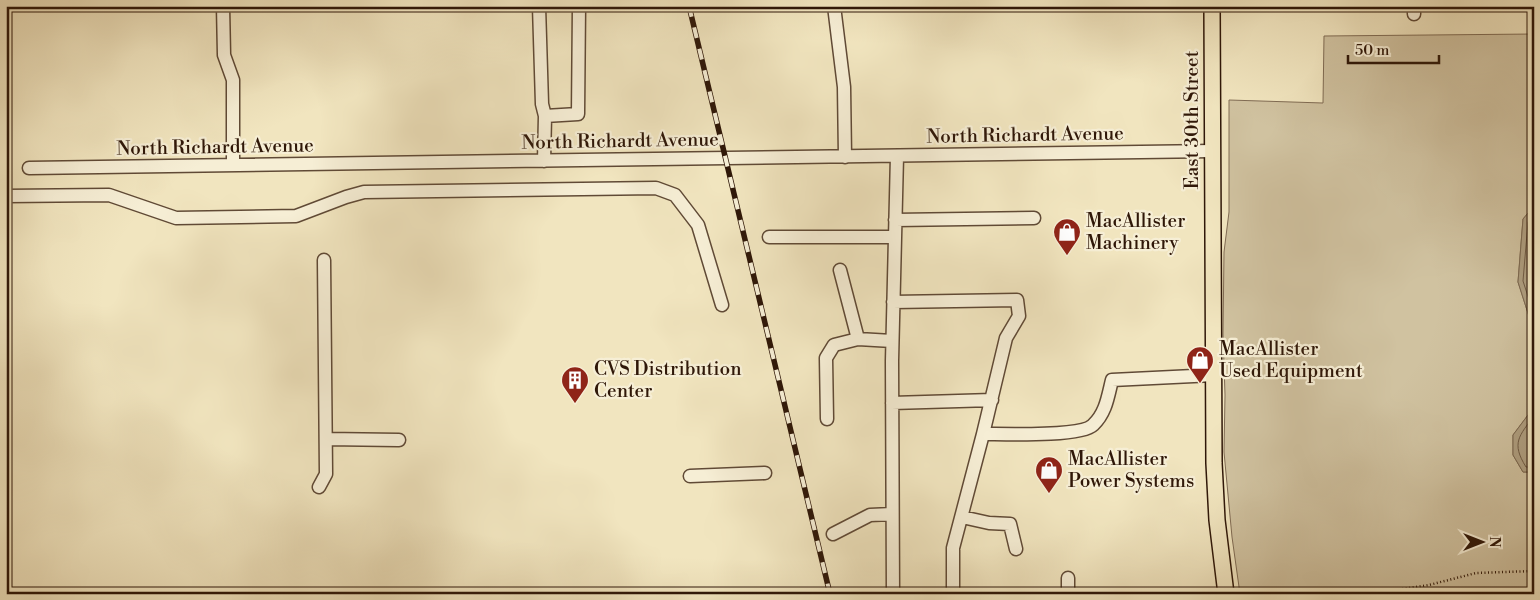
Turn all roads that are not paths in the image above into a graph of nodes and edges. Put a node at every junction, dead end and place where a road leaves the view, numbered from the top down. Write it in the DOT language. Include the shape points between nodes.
graph roads {
  1 [pos="223,6"];
  2 [pos="539,6"];
  3 [pos="579,6"];
  4 [pos="834,6"];
  5 [pos="1212,6"];
  6 [pos="545,116"];
  7 [pos="1212,151"];
  8 [pos="897,156"];
  9 [pos="845,157"];
  10 [pos="544,161"];
  11 [pos="233,165"];
  12 [pos="28,168"];
  13 [pos="6,196"];
  14 [pos="1034,218"];
  15 [pos="895,220"];
  16 [pos="770,237"];
  17 [pos="895,237"];
  18 [pos="324,260"];
  19 [pos="840,270"];
  20 [pos="893,302"];
  21 [pos="722,305"];
  22 [pos="858,339"];
  23 [pos="892,341"];
  24 [pos="1214,376"];
  25 [pos="992,400"];
  26 [pos="892,403"];
  27 [pos="827,419"];
  28 [pos="984,434"];
  29 [pos="326,439"];
  30 [pos="399,440"];
  31 [pos="765,473"];
  32 [pos="690,476"];
  33 [pos="319,486"];
  34 [pos="892,514"];
  35 [pos="962,516"];
  36 [pos="833,534"];
  37 [pos="1016,549"];
  38 [pos="1068,578"];
  39 [pos="893,594"];
  40 [pos="953,594"];
  41 [pos="1068,594"];
  42 [pos="1226,594"];
  1 -- 11 [label="street" via="224,56 233,80"];
  2 -- 6 [label="street"];
  3 -- 6 [label="street" via="578,114"];
  4 -- 9 [label="street" via="844,87"];
  5 -- 7 [label="main road, East 30th Street"];
  6 -- 10 [label="street"];
  7 -- 8 [label="street, North Richardt Avenue"];
  7 -- 24 [label="main road, East 30th Street"];
  8 -- 9 [label="street, North Richardt Avenue"];
  8 -- 15 [label="street"];
  9 -- 10 [label="street, North Richardt Avenue"];
  10 -- 11 [label="street, North Richardt Avenue"];
  11 -- 12 [label="street, North Richardt Avenue"];
  13 -- 21 [label="street" via="109,195 176,218 278,217 296,216 364,192 656,188 675,195 698,225"];
  14 -- 15 [label="street"];
  15 -- 17 [label="street"];
  16 -- 17 [label="street"];
  17 -- 20 [label="street"];
  18 -- 29 [label="street"];
  19 -- 22 [label="street"];
  20 -- 23 [label="street"];
  20 -- 25 [label="street" via="1017,300 1019,316 1006,338"];
  22 -- 23 [label="street"];
  22 -- 27 [label="street" via="834,344 826,358"];
  23 -- 26 [label="street"];
  24 -- 28 [label="street" via="1112,380 1105,408 1093,426 1077,432"];
  24 -- 42 [label="main road, East 30th Street" via="1215,494"];
  25 -- 26 [label="street"];
  25 -- 28 [label="street"];
  26 -- 34 [label="street"];
  28 -- 35 [label="street"];
  29 -- 30 [label="street"];
  29 -- 33 [label="street" via="326,474"];
  31 -- 32 [label="street"];
  34 -- 36 [label="street" via="870,515"];
  34 -- 39 [label="street"];
  35 -- 37 [label="street" via="1010,524"];
  35 -- 40 [label="street" via="953,548"];
  38 -- 41 [label="street"];
}
